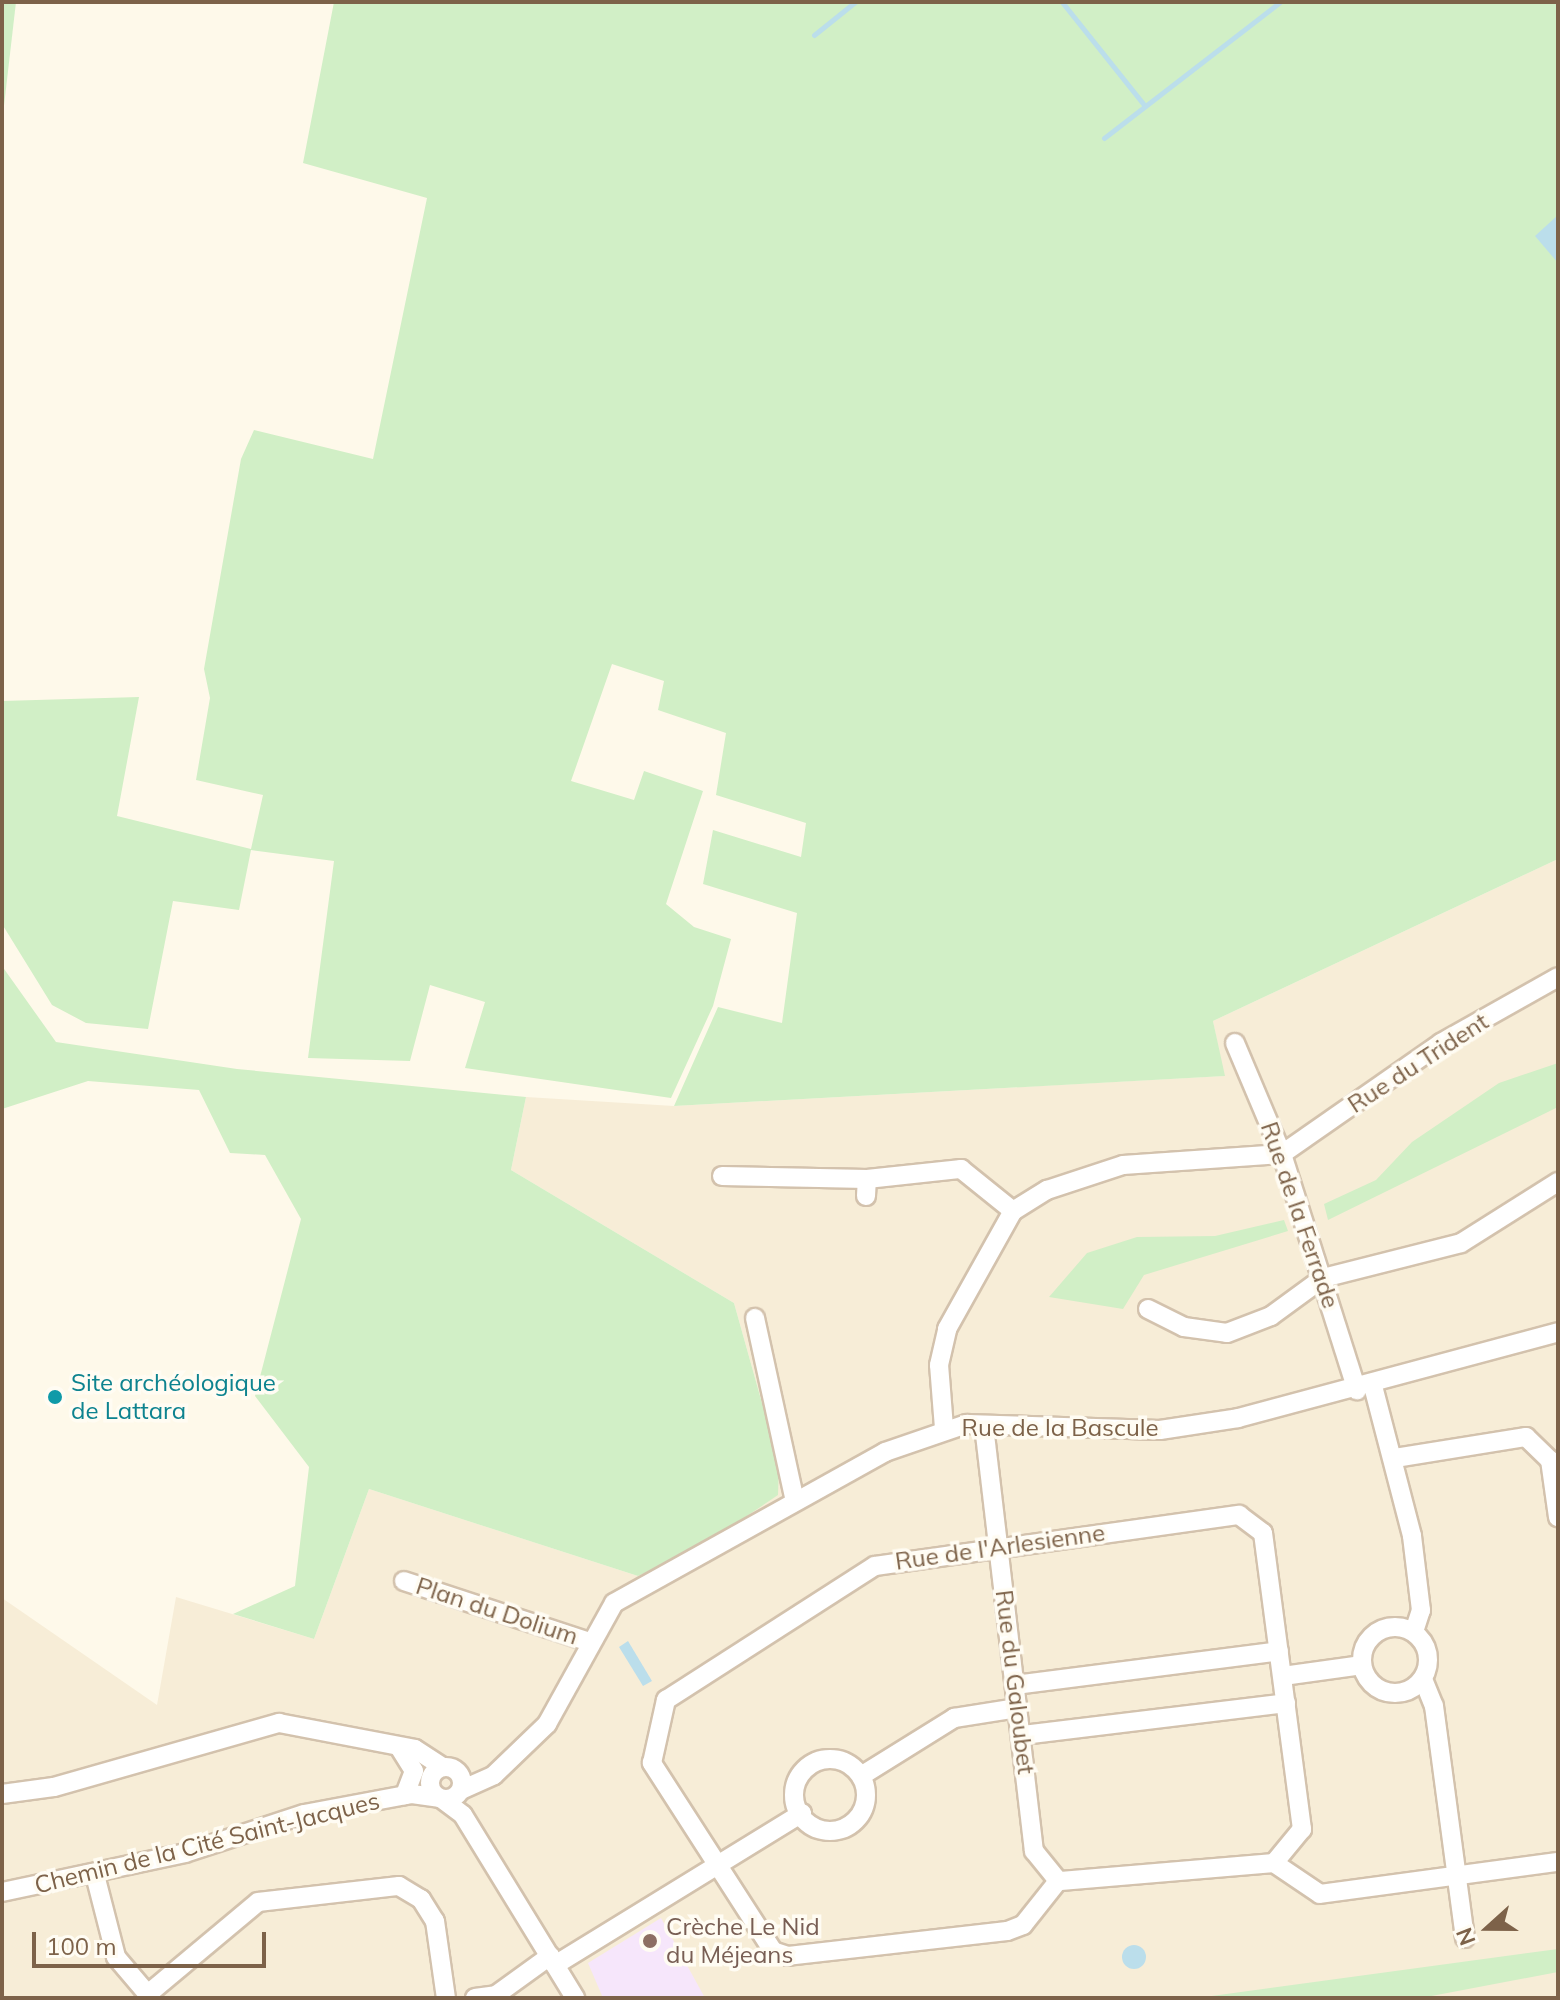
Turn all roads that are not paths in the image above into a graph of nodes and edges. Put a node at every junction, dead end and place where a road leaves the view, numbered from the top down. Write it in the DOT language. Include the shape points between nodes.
graph roads {
  1 [pos="1558,977"];
  2 [pos="1235,1043"];
  3 [pos="1282,1154"];
  4 [pos="722,1176"];
  5 [pos="1558,1182"];
  6 [pos="1013,1211"];
  7 [pos="1323,1278"];
  8 [pos="1148,1309"];
  9 [pos="755,1318"];
  10 [pos="1558,1332"];
  11 [pos="1365,1388"];
  12 [pos="984,1426"];
  13 [pos="944,1428"];
  14 [pos="1395,1458"];
  15 [pos="795,1501"];
  16 [pos="1558,1517"];
  17 [pos="997,1546"];
  18 [pos="404,1581"];
  19 [pos="1414,1632"];
  20 [pos="590,1642"];
  21 [pos="1279,1651"];
  22 [pos="1362,1665"];
  23 [pos="1283,1676"];
  24 [pos="1423,1679"];
  25 [pos="1015,1685"];
  26 [pos="1286,1703"];
  27 [pos="1017,1708"];
  28 [pos="1023,1735"];
  29 [pos="399,1747"];
  30 [pos="861,1776"];
  31 [pos="446,1785"];
  32 [pos="2,1794"];
  33 [pos="409,1795"];
  34 [pos="802,1813"];
  35 [pos="1558,1862"];
  36 [pos="718,1863"];
  37 [pos="1274,1863"];
  38 [pos="95,1875"];
  39 [pos="1456,1876"];
  40 [pos="1058,1881"];
  41 [pos="2,1892"];
  42 [pos="1465,1938"];
  43 [pos="552,1960"];
  44 [pos="149,1996"];
  45 [pos="446,1998"];
  46 [pos="475,1998"];
  47 [pos="575,1998"];
  1 -- 3 [label="street, Rue du Trident" via="1441,1043"];
  2 -- 3 [label="street, Rue de la Ferrade"];
  3 -- 6 [label="street" via="1123,1165 1047,1190"];
  3 -- 7 [label="street, Rue de la Ferrade"];
  4 -- 6 [label="street" via="866,1188 961,1169"];
  5 -- 7 [label="street" via="1461,1243"];
  6 -- 13 [label="street" via="947,1329 939,1365"];
  7 -- 8 [label="street" via="1271,1316 1227,1333 1184,1327"];
  7 -- 11 [label="street, Rue de la Ferrade"];
  9 -- 15 [label="street"];
  10 -- 11 [label="street, Rue de la Bascule"];
  11 -- 12 [label="street, Rue de la Bascule" via="1160,1430"];
  11 -- 14 [label="street, Rue de la Ferrade"];
  12 -- 13 [label="street, Rue de la Bascule"];
  12 -- 17 [label="street, Rue du Galoubet"];
  13 -- 15 [label="street, Rue de la Bascule"];
  14 -- 16 [label="street" via="1526,1437 1550,1460"];
  14 -- 19 [label="street, Rue de la Ferrade" via="1421,1610"];
  15 -- 20 [label="street, Rue de la Bascule" via="614,1603"];
  17 -- 21 [label="street, Rue de l'Arlesienne" via="1239,1515 1263,1533"];
  17 -- 25 [label="street, Rue du Galoubet"];
  17 -- 36 [label="street, Rue de l'Arlesienne" via="875,1566 666,1700 652,1763"];
  18 -- 20 [label="street, Plan du Dolium"];
  19 -- 22 [label="street" via="1393,1627 1373,1635"];
  19 -- 24 [label="street" via="1429,1656"];
  20 -- 31 [label="street, Rue de la Bascule" via="547,1724 494,1775"];
  21 -- 23 [label="street, Rue de l'Arlesienne"];
  21 -- 25 [label="street"];
  22 -- 23 [label="street"];
  22 -- 24 [label="street" via="1383,1691 1406,1692"];
  23 -- 26 [label="street, Rue de l'Arlesienne"];
  24 -- 39 [label="street" via="1434,1706"];
  25 -- 27 [label="street, Rue du Galoubet"];
  26 -- 28 [label="street"];
  26 -- 37 [label="street, Rue de l'Arlesienne" via="1302,1829"];
  27 -- 28 [label="street, Rue du Galoubet"];
  27 -- 30 [label="street" via="954,1718"];
  28 -- 40 [label="street, Rue du Galoubet" via="1034,1851 1040,1867"];
  29 -- 31 [label="street" via="432,1756"];
  29 -- 32 [label="street" via="279,1723 54,1787"];
  29 -- 33 [label="street" via="414,1771"];
  30 -- 34 [label="street" via="868,1805 861,1815 822,1835"];
  30 -- 34 [label="street" via="838,1756 796,1779 791,1787"];
  31 -- 33 [label="street, Chemin de la Cité Saint-Jacques"];
  31 -- 43 [label="street"];
  33 -- 38 [label="street, Chemin de la Cité Saint-Jacques" via="304,1814"];
  34 -- 36 [label="street"];
  35 -- 39 [label="street"];
  36 -- 40 [label="street, Rue de l'Arlesienne" via="768,1945 788,1956 1007,1931 1023,1925"];
  36 -- 43 [label="street"];
  37 -- 39 [label="street" via="1320,1894"];
  37 -- 40 [label="street"];
  38 -- 41 [label="street, Chemin de la Cité Saint-Jacques"];
  38 -- 44 [label="street" via="116,1957"];
  39 -- 42 [label="street"];
  43 -- 46 [label="street" via="496,1995"];
  43 -- 47 [label="street"];
  44 -- 45 [label="street" via="258,1902 399,1886 421,1899 435,1921"];
}
